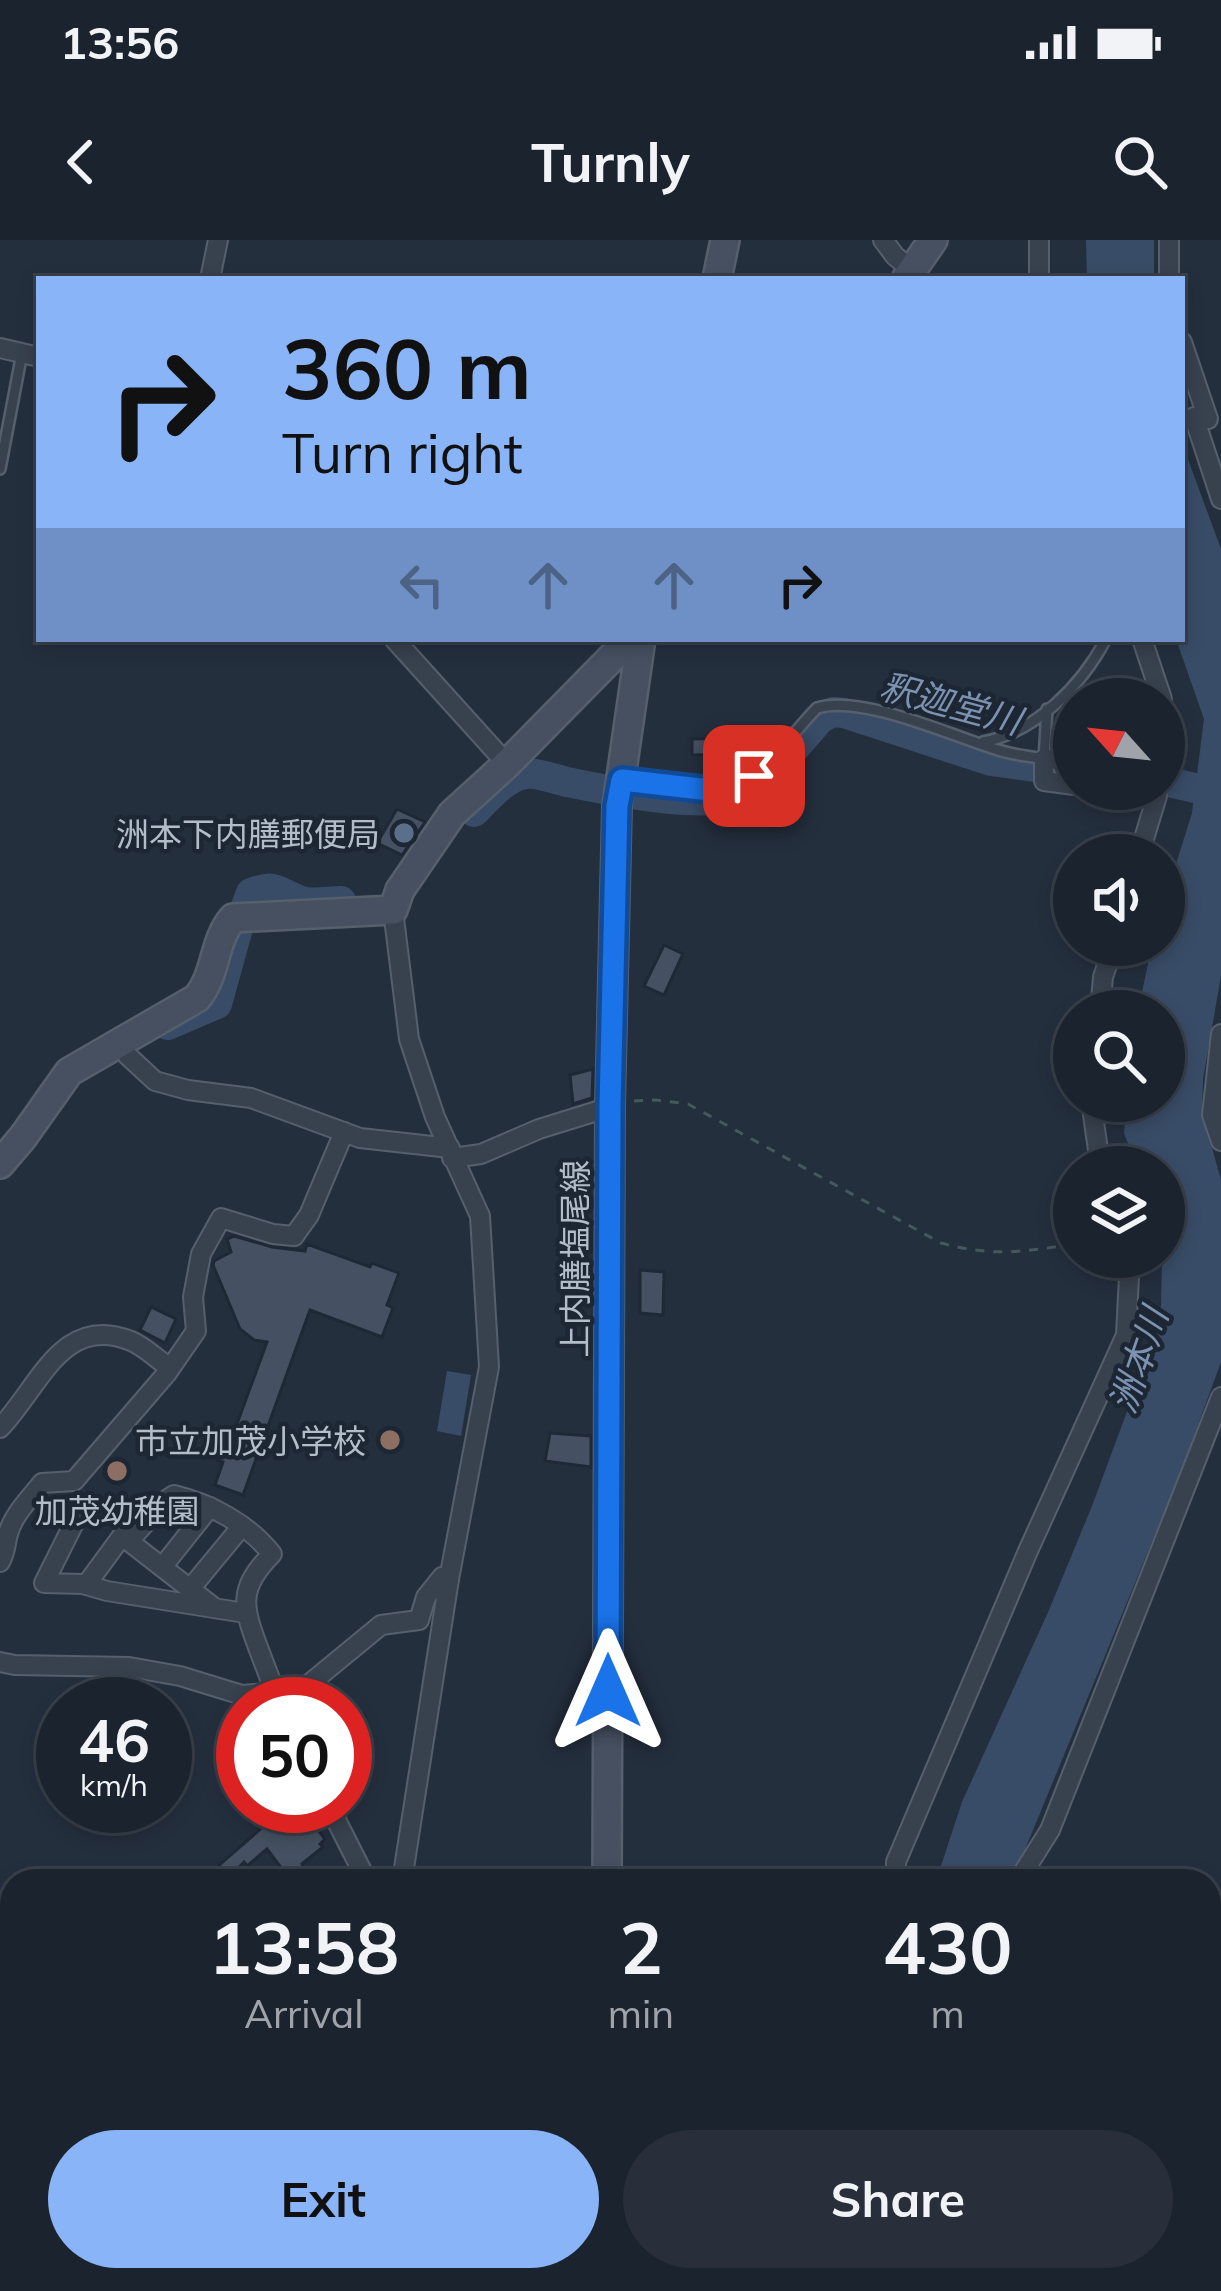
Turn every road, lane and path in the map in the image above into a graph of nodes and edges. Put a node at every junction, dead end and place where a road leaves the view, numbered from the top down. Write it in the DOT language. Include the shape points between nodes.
graph roads {
  1 [pos="218,240"];
  2 [pos="725,240"];
  3 [pos="883,240"];
  4 [pos="933,240"];
  5 [pos="1039,240"];
  6 [pos="1169,240"];
  7 [pos="211,276"];
  8 [pos="718,276"];
  9 [pos="909,276"];
  10 [pos="1040,276"];
  11 [pos="1169,276"];
  12 [pos="0,348"];
  13 [pos="30,355"];
  14 [pos="1185,356"];
  15 [pos="1198,419"];
  16 [pos="0,469"];
  17 [pos="1221,499"];
  18 [pos="397,642"];
  19 [pos="627,642"];
  20 [pos="641,642"];
  21 [pos="1104,642"];
  22 [pos="1143,642"];
  23 [pos="1155,678"];
  24 [pos="1047,709"];
  25 [pos="977,743"];
  26 [pos="1044,759"];
  27 [pos="1053,759"];
  28 [pos="507,764"];
  29 [pos="1053,783"];
  30 [pos="620,790"];
  31 [pos="396,900"];
  32 [pos="1221,1034"];
  33 [pos="123,1048"];
  34 [pos="610,1107"];
  35 [pos="344,1132"];
  36 [pos="1221,1141"];
  37 [pos="451,1153"];
  38 [pos="0,1164"];
  39 [pos="1053,1248"];
  40 [pos="1129,1278"];
  41 [pos="170,1368"];
  42 [pos="1221,1397"];
  43 [pos="0,1428"];
  44 [pos="210,1508"];
  45 [pos="80,1513"];
  46 [pos="242,1526"];
  47 [pos="130,1540"];
  48 [pos="0,1562"];
  49 [pos="163,1566"];
  50 [pos="449,1579"];
  51 [pos="86,1585"];
  52 [pos="190,1589"];
  53 [pos="214,1608"];
  54 [pos="245,1613"];
  55 [pos="0,1662"];
  56 [pos="270,1677"];
  57 [pos="318,1677"];
  58 [pos="216,1687"];
  59 [pos="343,1833"];
  60 [pos="361,1869"];
  61 [pos="404,1869"];
  62 [pos="607,1869"];
  63 [pos="896,1869"];
  64 [pos="1026,1869"];
  1 -- 7 [label="street"];
  2 -- 8 [label="main road"];
  3 -- 9 [label="street"];
  4 -- 9 [label="main road"];
  5 -- 10 [label="street"];
  6 -- 11 [label="street"];
  12 -- 13 [label="street"];
  13 -- 16 [label="lane"];
  14 -- 15 [label="street"];
  15 -- 17 [label="street"];
  18 -- 28 [label="street"];
  19 -- 28 [label="main road"];
  20 -- 30 [label="main road, 上内膳塩尾線"];
  21 -- 24 [label="lane"];
  22 -- 23 [label="street"];
  24 -- 25 [label="lane"];
  24 -- 26 [label="lane"];
  25 -- 26 [label="lane"];
  25 -- 30 [label="lane" via="869,708 829,704 734,786"];
  26 -- 27 [label="street"];
  26 -- 29 [label="street" via="1044,782"];
  28 -- 31 [label="main road" via="452,814"];
  30 -- 34 [label="main road, 上内膳塩尾線"];
  31 -- 33 [label="main road" via="242,917 224,928 197,998"];
  31 -- 37 [label="street" via="409,1039"];
  32 -- 36 [label="street" via="1212,1114"];
  33 -- 35 [label="street" via="155,1081 251,1098"];
  33 -- 38 [label="main road" via="69,1072"];
  34 -- 37 [label="street" via="481,1154"];
  34 -- 39 [label="path" via="688,1104 941,1243 1017,1254"];
  34 -- 62 [label="main road, 上内膳塩尾線"];
  35 -- 37 [label="street"];
  35 -- 41 [label="street" via="294,1236 221,1218 201,1253 196,1331"];
  37 -- 50 [label="street" via="480,1216 489,1367"];
  40 -- 63 [label="street" via="1126,1335"];
  41 -- 43 [label="street" via="134,1342 82,1336"];
  41 -- 48 [label="street" via="74,1481 42,1483 7,1535"];
  42 -- 64 [label="street" via="1050,1830"];
  44 -- 46 [label="street"];
  44 -- 47 [label="street" via="174,1495"];
  44 -- 49 [label="street"];
  45 -- 51 [label="street" via="44,1583"];
  46 -- 52 [label="street"];
  46 -- 54 [label="street" via="272,1554 246,1590"];
  47 -- 49 [label="street"];
  47 -- 51 [label="street" via="122,1536"];
  49 -- 52 [label="street"];
  50 -- 57 [label="street" via="425,1597 419,1620 381,1625"];
  50 -- 61 [label="street"];
  51 -- 53 [label="street"];
  52 -- 53 [label="street"];
  53 -- 54 [label="street"];
  54 -- 56 [label="street"];
  55 -- 58 [label="street" via="129,1667"];
  59 -- 60 [label="street"];
}
